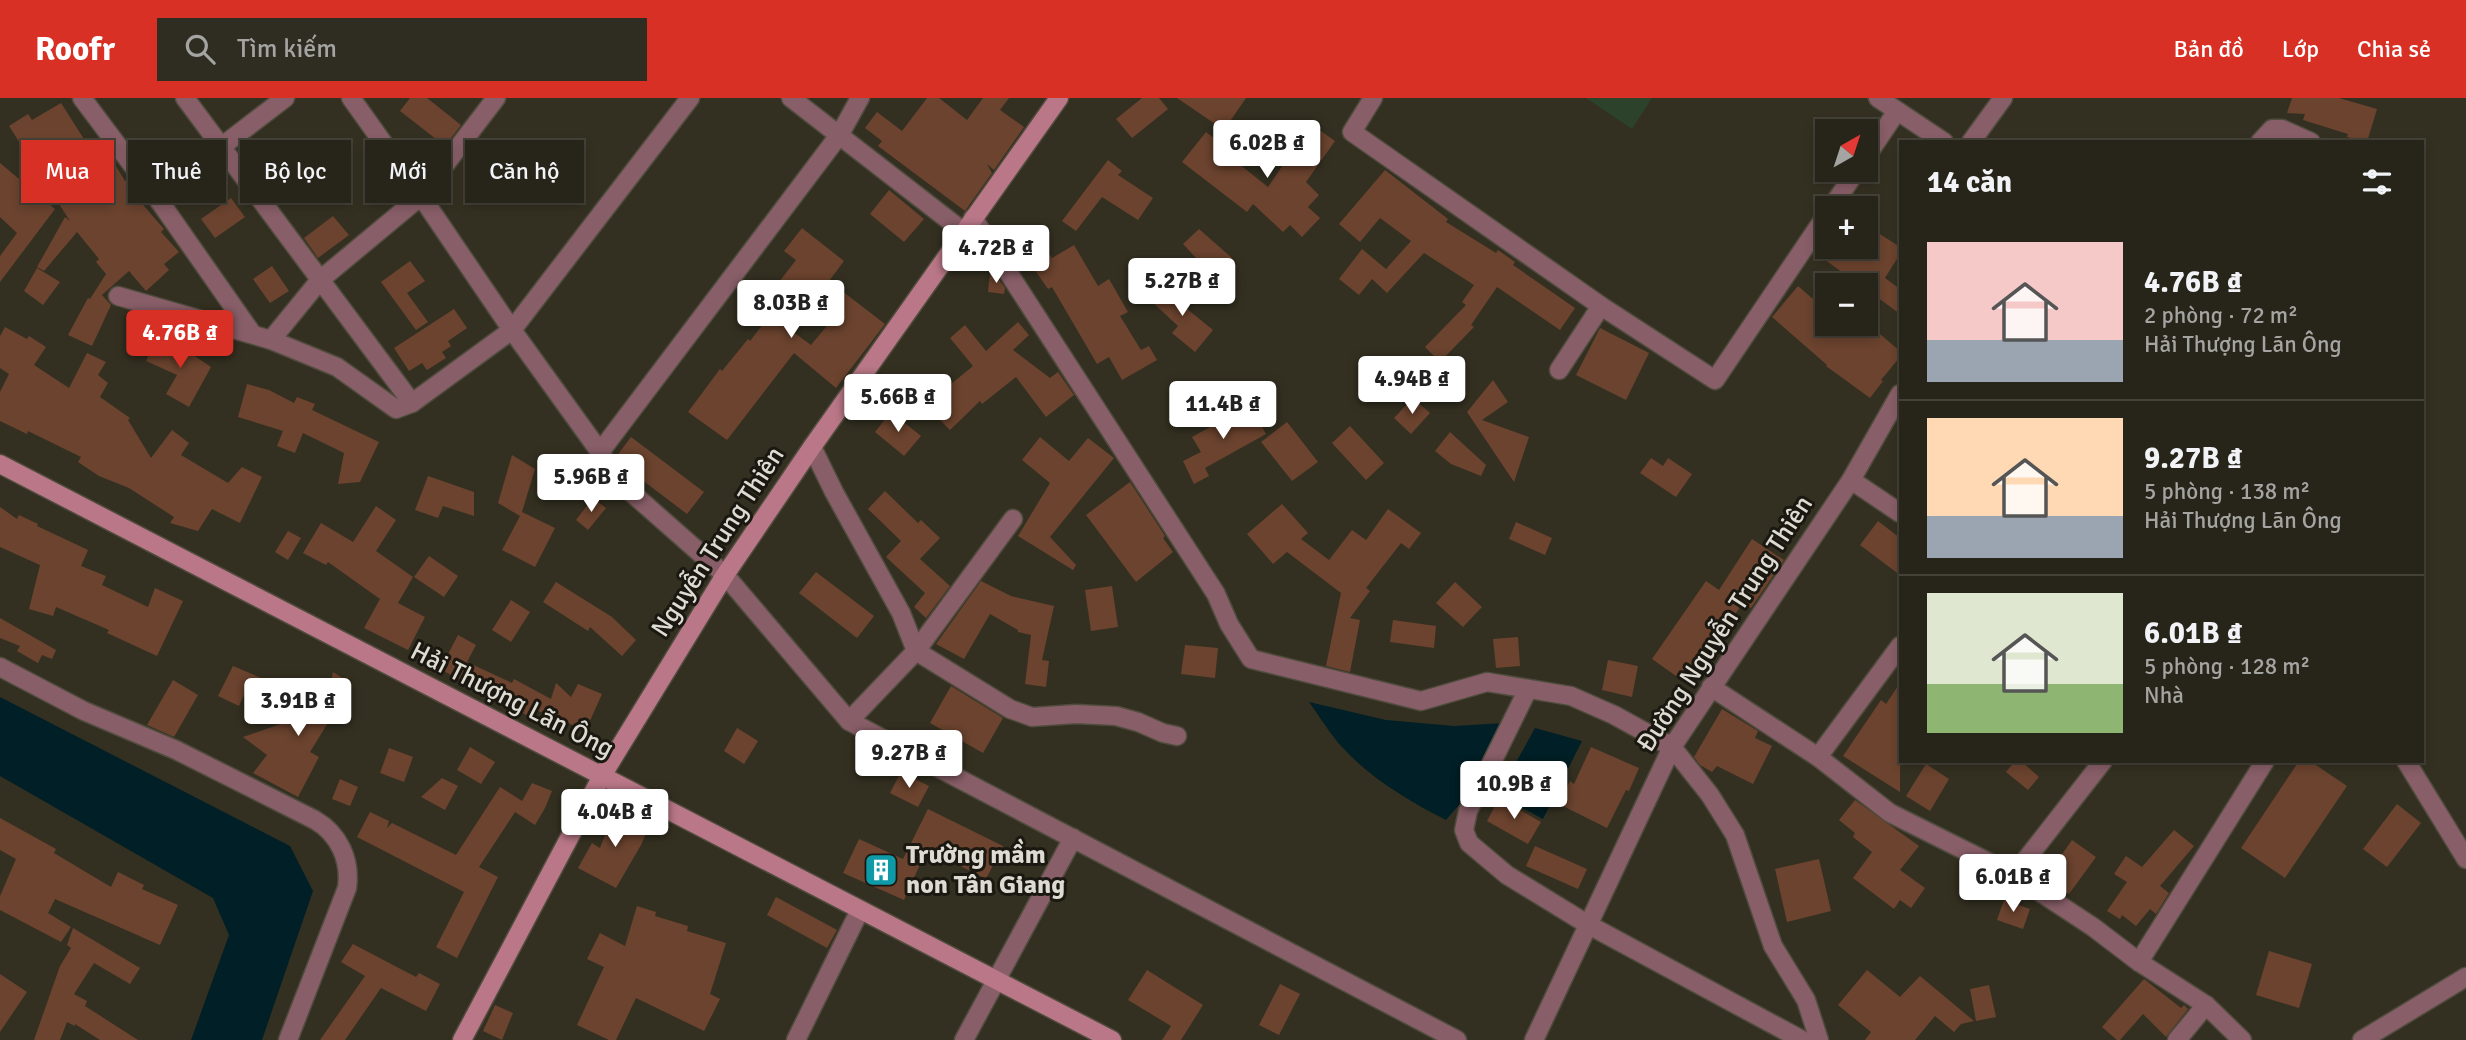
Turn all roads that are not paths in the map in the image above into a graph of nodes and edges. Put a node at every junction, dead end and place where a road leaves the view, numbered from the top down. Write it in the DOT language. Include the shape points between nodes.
graph roads {
  1 [pos="82,98"];
  2 [pos="184,98"];
  3 [pos="285,98"];
  4 [pos="351,98"];
  5 [pos="496,98"];
  6 [pos="690,98"];
  7 [pos="791,98"];
  8 [pos="860,98"];
  9 [pos="1059,98"];
  10 [pos="1373,98"];
  11 [pos="1878,98"];
  12 [pos="2003,98"];
  13 [pos="1897,111"];
  14 [pos="839,134"];
  15 [pos="216,140"];
  16 [pos="381,140"];
  17 [pos="1878,140"];
  18 [pos="1941,140"];
  19 [pos="1972,140"];
  20 [pos="2262,140"];
  21 [pos="2307,140"];
  22 [pos="226,143"];
  23 [pos="226,154"];
  24 [pos="451,157"];
  25 [pos="128,159"];
  26 [pos="161,203"];
  27 [pos="413,203"];
  28 [pos="426,203"];
  29 [pos="968,225"];
  30 [pos="1815,232"];
  31 [pos="320,280"];
  32 [pos="118,296"];
  33 [pos="1601,306"];
  34 [pos="512,330"];
  35 [pos="251,332"];
  36 [pos="271,340"];
  37 [pos="1559,370"];
  38 [pos="1899,396"];
  39 [pos="412,403"];
  40 [pos="812,447"];
  41 [pos="600,452"];
  42 [pos="0,464"];
  43 [pos="1851,480"];
  44 [pos="1899,512"];
  45 [pos="1013,519"];
  46 [pos="725,575"];
  47 [pos="1899,647"];
  48 [pos="916,652"];
  49 [pos="0,667"];
  50 [pos="1711,687"];
  51 [pos="1528,689"];
  52 [pos="849,721"];
  53 [pos="1177,736"];
  54 [pos="1672,747"];
  55 [pos="1818,757"];
  56 [pos="2101,763"];
  57 [pos="2264,763"];
  58 [pos="2407,763"];
  59 [pos="602,776"];
  60 [pos="1073,838"];
  61 [pos="2466,859"];
  62 [pos="2014,875"];
  63 [pos="860,910"];
  64 [pos="1587,924"];
  65 [pos="2138,962"];
  66 [pos="2466,976"];
  67 [pos="998,981"];
  68 [pos="2206,1005"];
  69 [pos="288,1040"];
  70 [pos="463,1040"];
  71 [pos="796,1040"];
  72 [pos="964,1040"];
  73 [pos="1112,1040"];
  74 [pos="1457,1040"];
  75 [pos="1534,1040"];
  76 [pos="1802,1040"];
  77 [pos="1819,1040"];
  78 [pos="2177,1040"];
  79 [pos="2242,1040"];
  80 [pos="2362,1040"];
  1 -- 25 [label="street"];
  2 -- 15 [label="street"];
  3 -- 22 [label="street"];
  4 -- 16 [label="street"];
  5 -- 24 [label="street"];
  6 -- 34 [label="street"];
  7 -- 14 [label="street"];
  8 -- 14 [label="street"];
  9 -- 29 [label="street, Nguyễn Trung Thiên"];
  10 -- 33 [label="street" via="1352,132"];
  11 -- 13 [label="street"];
  12 -- 19 [label="street"];
  13 -- 17 [label="street"];
  13 -- 18 [label="street"];
  14 -- 29 [label="street"];
  14 -- 41 [label="street"];
  20 -- 21 [label="street" via="2272,129"];
  23 -- 31 [label="street"];
  26 -- 35 [label="street"];
  27 -- 31 [label="street"];
  28 -- 34 [label="street"];
  29 -- 40 [label="street, Nguyễn Trung Thiên"];
  29 -- 51 [label="street" via="1216,594 1251,659 1422,701 1487,682"];
  30 -- 33 [label="street" via="1715,380"];
  31 -- 36 [label="street"];
  31 -- 39 [label="street"];
  32 -- 35 [label="street"];
  33 -- 37 [label="street"];
  34 -- 39 [label="street"];
  34 -- 41 [label="street"];
  35 -- 36 [label="street"];
  36 -- 39 [label="street" via="337,368 396,409"];
  38 -- 43 [label="street, Đường Nguyễn Trung Thiên"];
  40 -- 46 [label="street, Nguyễn Trung Thiên"];
  40 -- 48 [label="street" via="901,613"];
  41 -- 46 [label="street" via="616,479"];
  42 -- 59 [label="street, Hải Thượng Lãn Ông"];
  43 -- 44 [label="street"];
  43 -- 50 [label="street, Đường Nguyễn Trung Thiên"];
  45 -- 48 [label="street"];
  46 -- 52 [label="street"];
  46 -- 59 [label="street, Nguyễn Trung Thiên"];
  47 -- 55 [label="street"];
  48 -- 52 [label="street"];
  48 -- 53 [label="street" via="1010,709 1032,717 1116,716"];
  49 -- 69 [label="street" via="315,820 338,840 348,871 347,887"];
  50 -- 54 [label="street, Đường Nguyễn Trung Thiên"];
  50 -- 55 [label="street"];
  51 -- 54 [label="street" via="1571,696"];
  51 -- 64 [label="street" via="1468,811 1465,835 1478,853 1507,875"];
  52 -- 60 [label="street"];
  54 -- 64 [label="street, Đường Nguyễn Trung Thiên"];
  54 -- 77 [label="street" via="1735,835 1773,946 1806,1000"];
  55 -- 62 [label="street" via="1890,813"];
  56 -- 62 [label="street"];
  57 -- 65 [label="street"];
  58 -- 61 [label="street"];
  59 -- 63 [label="street, Hải Thượng Lãn Ông"];
  59 -- 70 [label="street, Nguyễn Trung Thiên"];
  60 -- 67 [label="street"];
  60 -- 74 [label="street"];
  62 -- 65 [label="street"];
  63 -- 67 [label="street, Hải Thượng Lãn Ông"];
  63 -- 71 [label="street"];
  64 -- 75 [label="street, Đường Nguyễn Trung Thiên"];
  64 -- 76 [label="street"];
  65 -- 68 [label="street"];
  66 -- 80 [label="street"];
  67 -- 72 [label="street"];
  67 -- 73 [label="street, Hải Thượng Lãn Ông"];
  68 -- 78 [label="street"];
  68 -- 79 [label="street"];
}
